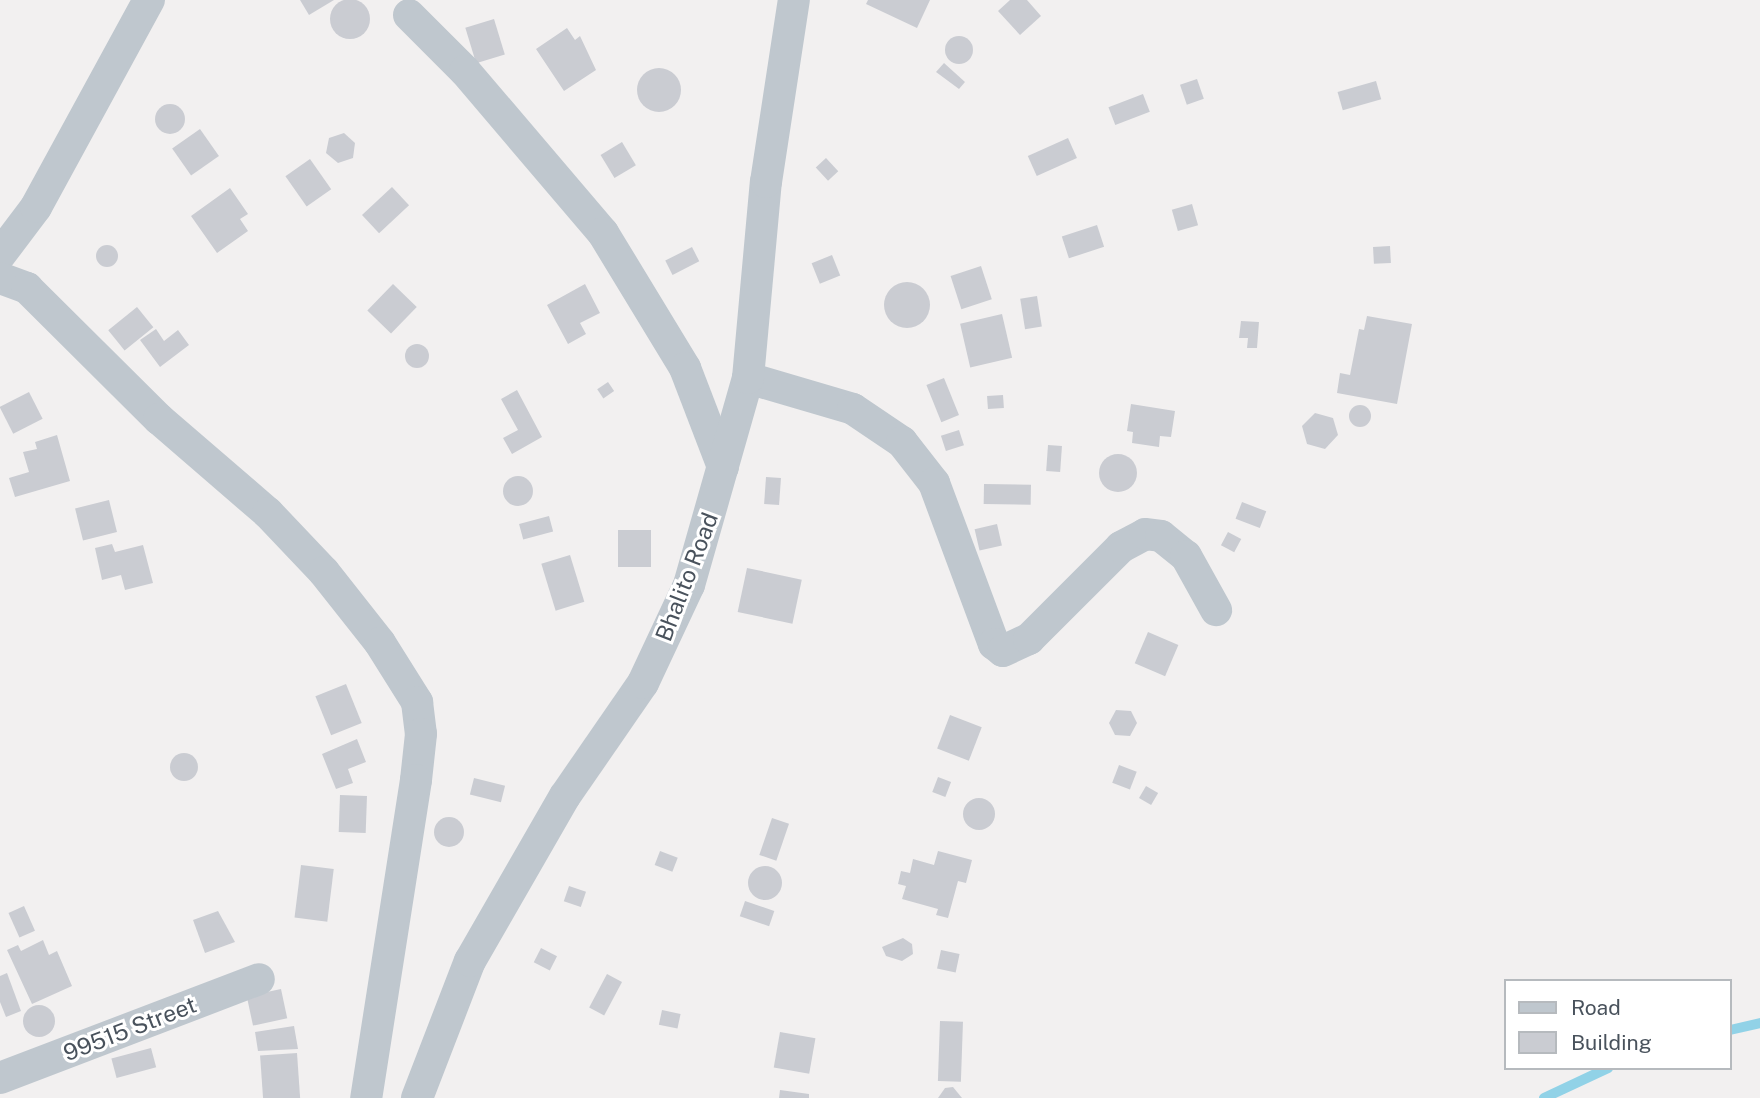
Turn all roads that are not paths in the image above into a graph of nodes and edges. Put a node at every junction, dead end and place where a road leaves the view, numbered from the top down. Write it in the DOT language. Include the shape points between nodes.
graph roads {
  1 [pos="149,0"];
  2 [pos="794,0"];
  3 [pos="409,15"];
  4 [pos="0,255"];
  5 [pos="0,278"];
  6 [pos="748,378"];
  7 [pos="723,467"];
  8 [pos="1216,610"];
  9 [pos="259,979"];
  10 [pos="0,1078"];
  11 [pos="366,1098"];
  12 [pos="417,1098"];
  1 -- 4 [label="street" via="36,207"];
  2 -- 6 [label="street, Bhalito Road" via="766,182"];
  3 -- 7 [label="street" via="465,71 603,233 685,368"];
  5 -- 11 [label="street" via="27,288 159,419 268,513 324,572 372,633 417,702 421,734 416,780"];
  6 -- 7 [label="street, Bhalito Road"];
  6 -- 8 [label="street" via="853,409 902,442 934,483 994,644 1003,652 1029,639 1121,547 1145,534 1161,536 1186,556"];
  7 -- 12 [label="street, Bhalito Road" via="713,513 675,619 643,683 558,807 470,961"];
  9 -- 10 [label="street, 99515 Street"];
}
